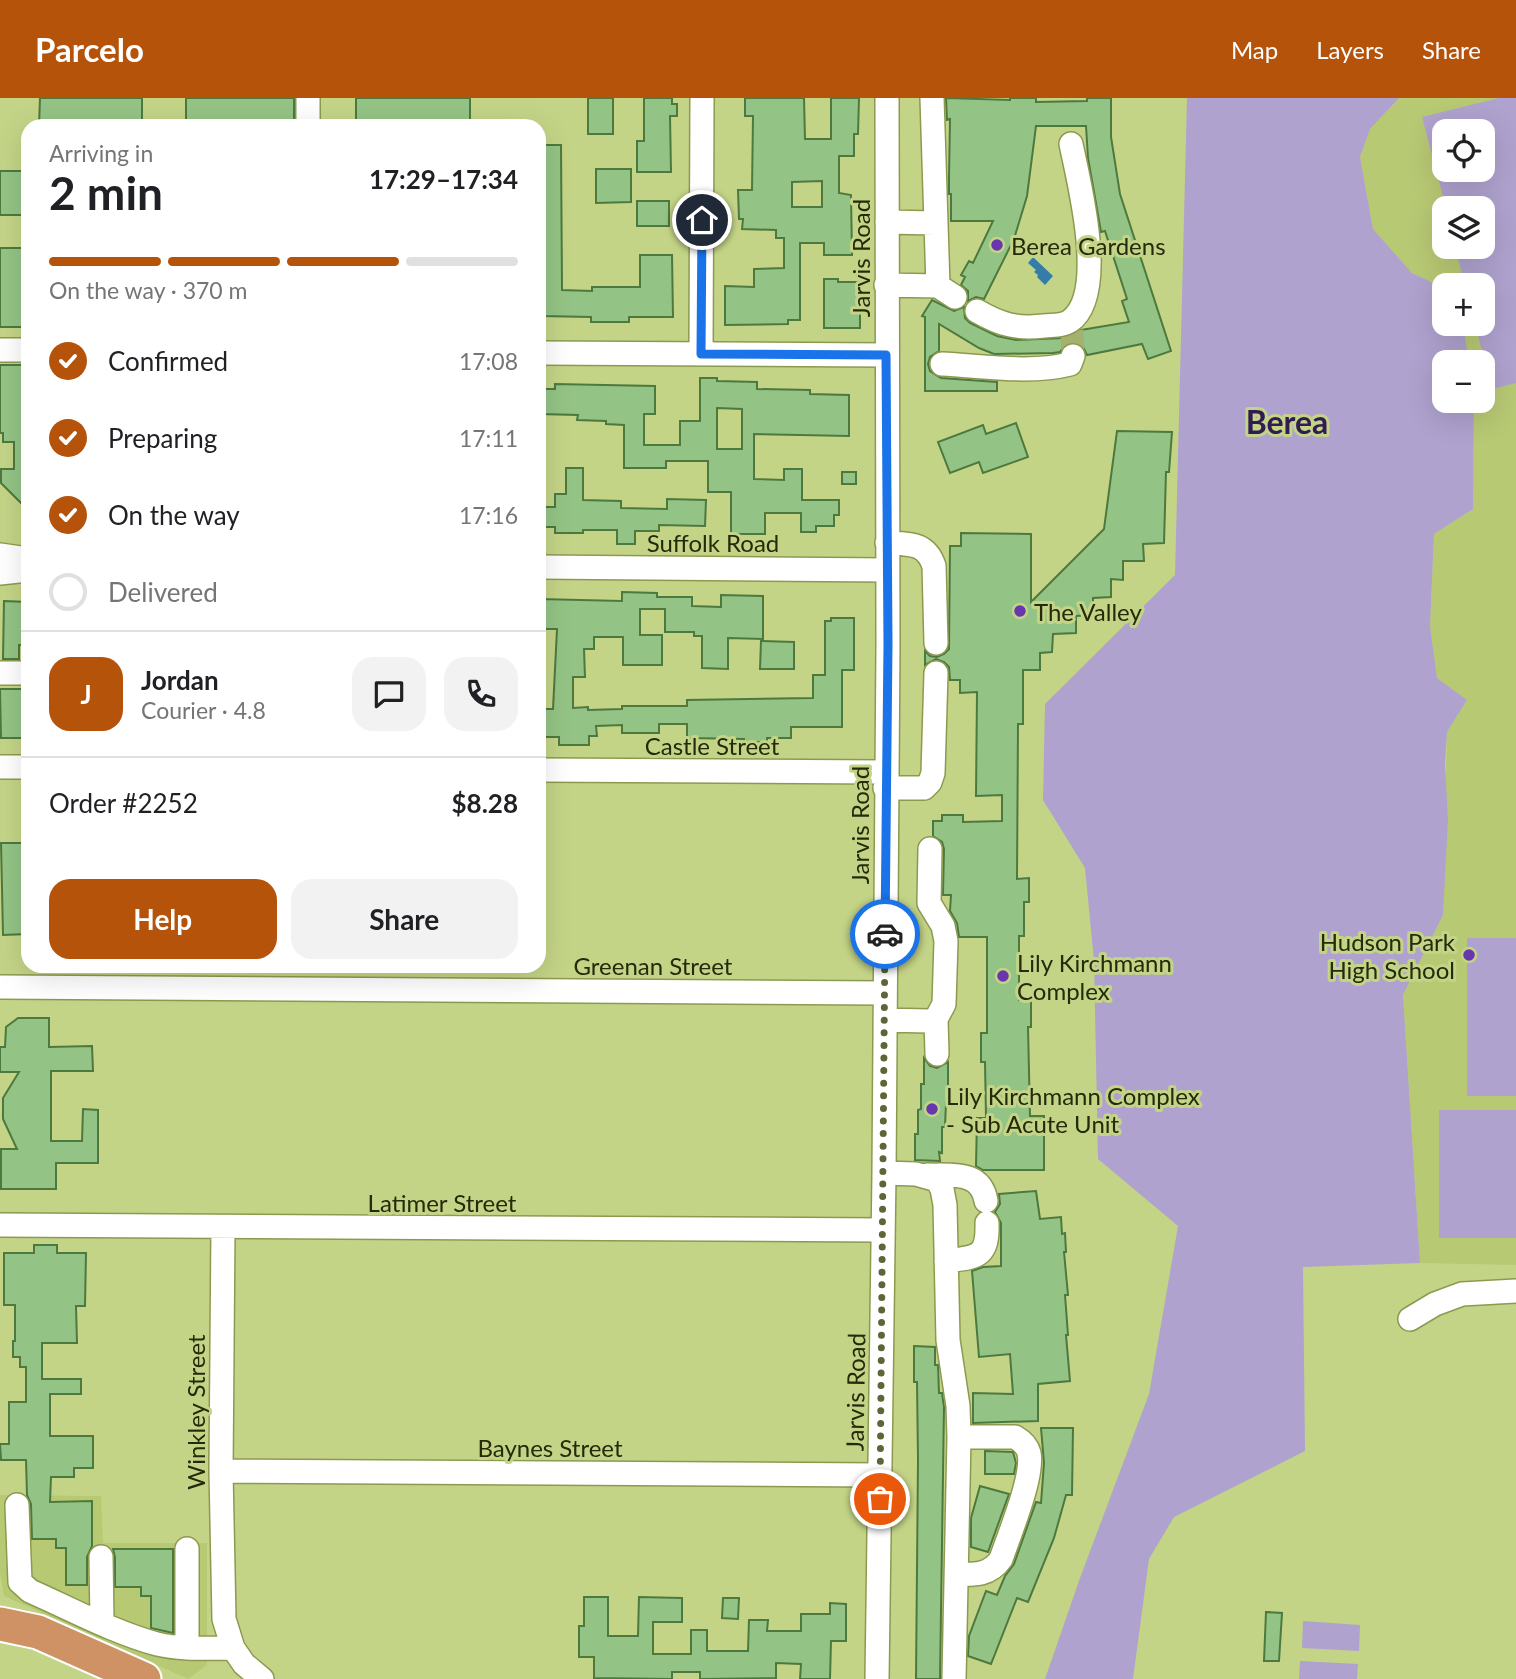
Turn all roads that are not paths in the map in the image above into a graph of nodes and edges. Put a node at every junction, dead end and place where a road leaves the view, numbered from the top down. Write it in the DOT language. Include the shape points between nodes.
graph roads {
  1 [pos="308,98"];
  2 [pos="702,98"];
  3 [pos="887,98"];
  4 [pos="932,98"];
  5 [pos="308,119"];
  6 [pos="1071,144"];
  7 [pos="887,222"];
  8 [pos="935,223"];
  9 [pos="886,285"];
  10 [pos="977,311"];
  11 [pos="0,350"];
  12 [pos="21,350"];
  13 [pos="546,354"];
  14 [pos="701,354"];
  15 [pos="886,355"];
  16 [pos="1073,356"];
  17 [pos="942,363"];
  18 [pos="887,543"];
  19 [pos="0,555"];
  20 [pos="21,558"];
  21 [pos="546,567"];
  22 [pos="887,569"];
  23 [pos="21,571"];
  24 [pos="0,573"];
  25 [pos="936,643"];
  26 [pos="0,673"];
  27 [pos="21,673"];
  28 [pos="936,673"];
  29 [pos="0,767"];
  30 [pos="21,767"];
  31 [pos="546,770"];
  32 [pos="885,780"];
  33 [pos="930,849"];
  34 [pos="0,987"];
  35 [pos="885,993"];
  36 [pos="936,1018"];
  37 [pos="885,1020"];
  38 [pos="937,1054"];
  39 [pos="884,1173"];
  40 [pos="928,1175"];
  41 [pos="0,1225"];
  42 [pos="223,1227"];
  43 [pos="883,1230"];
  44 [pos="946,1261"];
  45 [pos="1516,1291"];
  46 [pos="1410,1319"];
  47 [pos="959,1437"];
  48 [pos="221,1471"];
  49 [pos="880,1475"];
  50 [pos="17,1505"];
  51 [pos="187,1549"];
  52 [pos="102,1557"];
  53 [pos="957,1574"];
  54 [pos="0,1607"];
  55 [pos="102,1622"];
  56 [pos="0,1624"];
  57 [pos="38,1632"];
  58 [pos="187,1647"];
  59 [pos="233,1648"];
  60 [pos="144,1679"];
  61 [pos="262,1679"];
  62 [pos="877,1679"];
  63 [pos="954,1679"];
  1 -- 5 [label="street"];
  2 -- 14 [label="street"];
  3 -- 7 [label="street, Jarvis Road"];
  4 -- 8 [label="street"];
  6 -- 10 [label="street" via="1090,276 1080,311 1072,325 1031,327 996,322"];
  7 -- 8 [label="street"];
  7 -- 9 [label="street, Jarvis Road"];
  8 -- 9 [label="street" via="946,291"];
  9 -- 15 [label="street, Jarvis Road"];
  11 -- 12 [label="street"];
  13 -- 14 [label="street"];
  14 -- 15 [label="street"];
  15 -- 18 [label="street, Jarvis Road"];
  16 -- 17 [label="street" via="1070,365 1058,368"];
  18 -- 22 [label="street, Jarvis Road"];
  18 -- 25 [label="street" via="915,545 931,557"];
  19 -- 20 [label="street"];
  21 -- 22 [label="street, Suffolk Road"];
  22 -- 32 [label="street, Jarvis Road"];
  23 -- 24 [label="street"];
  26 -- 27 [label="street"];
  28 -- 32 [label="street, Castle Street" via="930,782 923,788"];
  29 -- 30 [label="street"];
  31 -- 32 [label="street, Castle Street"];
  32 -- 35 [label="street, Jarvis Road"];
  33 -- 36 [label="street" via="929,903 946,941 944,1004"];
  34 -- 35 [label="street, Greenan Street"];
  35 -- 37 [label="street, Jarvis Road"];
  36 -- 37 [label="street"];
  36 -- 38 [label="street"];
  37 -- 39 [label="street, Jarvis Road"];
  39 -- 40 [label="street"];
  39 -- 43 [label="street, Jarvis Road"];
  40 -- 44 [label="street" via="942,1189"];
  40 -- 44 [label="street" via="962,1176 984,1189 986,1247 973,1257"];
  41 -- 42 [label="street, Latimer Street"];
  42 -- 43 [label="street, Latimer Street"];
  42 -- 48 [label="street, Winkley Street"];
  43 -- 49 [label="street, Jarvis Road"];
  44 -- 47 [label="street" via="948,1340"];
  45 -- 46 [label="street" via="1462,1294"];
  47 -- 53 [label="street"];
  47 -- 53 [label="street" via="1016,1437 1029,1452 1029,1466 1001,1559 989,1571"];
  48 -- 49 [label="street, Baynes Street"];
  48 -- 59 [label="street, Winkley Street" via="222,1598"];
  49 -- 62 [label="street, Jarvis Road"];
  50 -- 55 [label="street" via="20,1581 30,1591"];
  51 -- 58 [label="street"];
  52 -- 55 [label="street"];
  53 -- 63 [label="street"];
  54 -- 57 [label="highway"];
  55 -- 58 [label="street" via="158,1644"];
  56 -- 57 [label="highway"];
  57 -- 60 [label="highway"];
  58 -- 59 [label="street"];
  59 -- 61 [label="street"];
}
